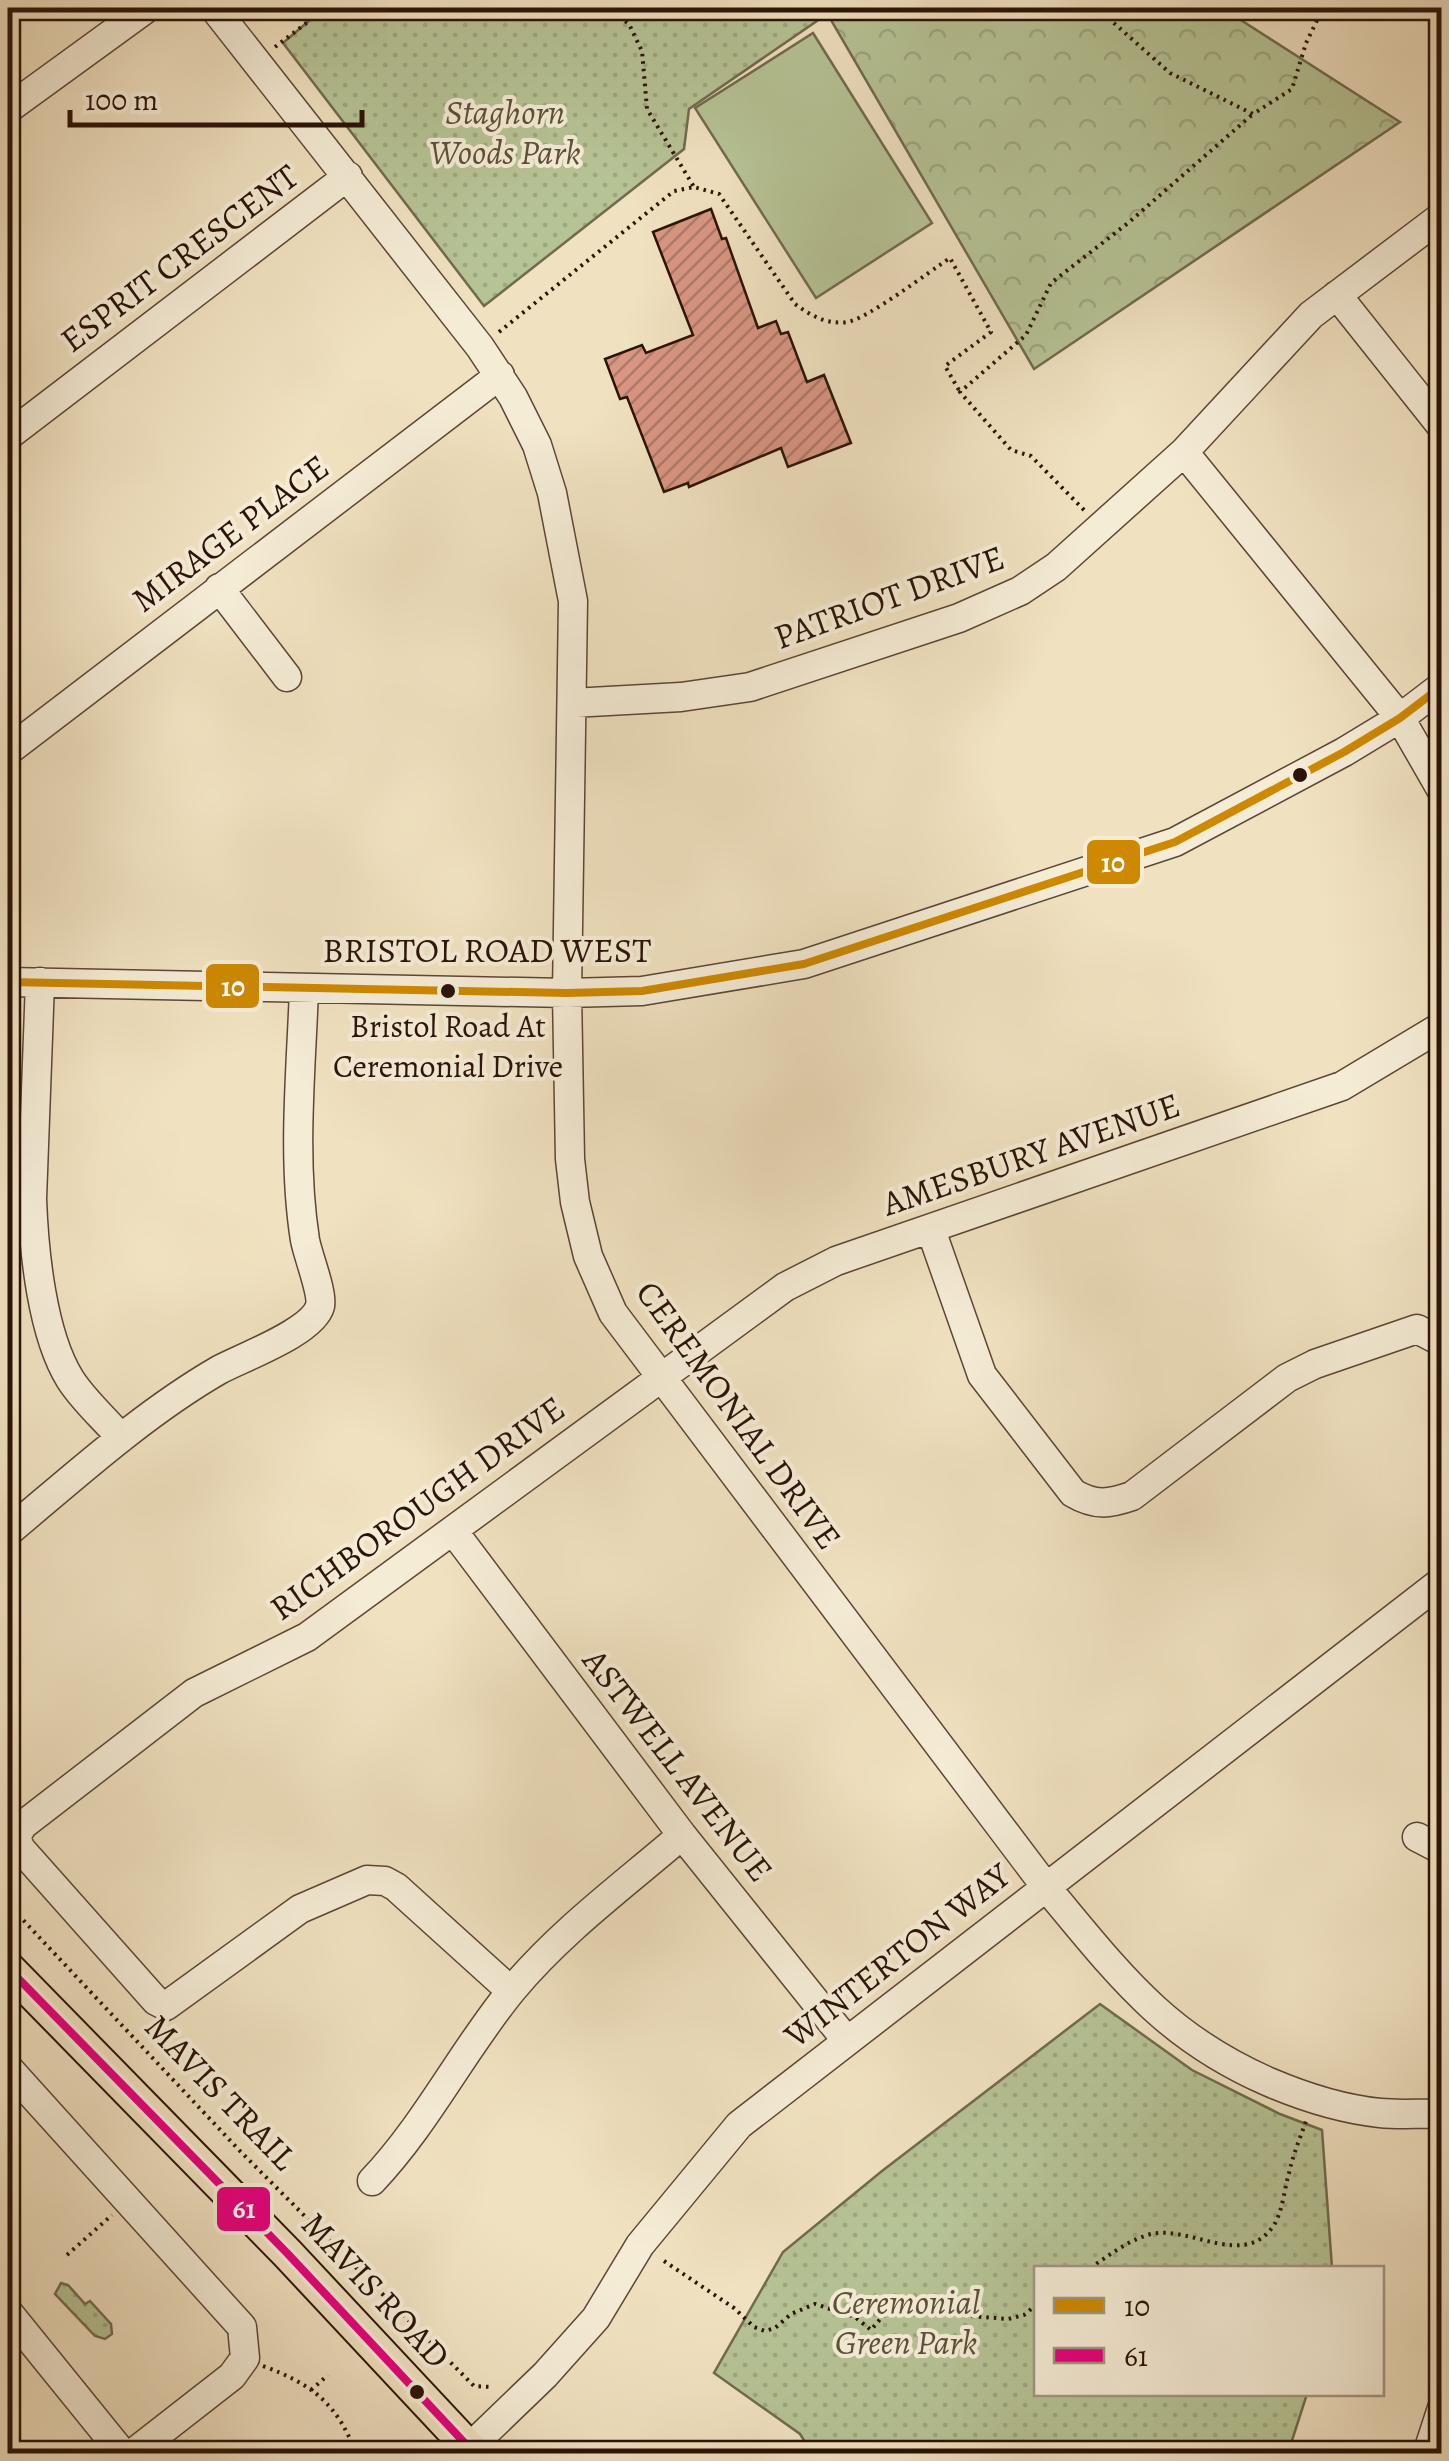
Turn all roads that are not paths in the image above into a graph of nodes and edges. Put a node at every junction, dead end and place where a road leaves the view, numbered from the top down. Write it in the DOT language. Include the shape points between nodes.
graph roads {
  1 [pos="147,8"];
  2 [pos="214,8"];
  3 [pos="8,109"];
  4 [pos="348,176"];
  5 [pos="1442,216"];
  6 [pos="1337,294"];
  7 [pos="500,376"];
  8 [pos="1442,428"];
  9 [pos="8,436"];
  10 [pos="1184,452"];
  11 [pos="219,588"];
  12 [pos="287,677"];
  13 [pos="1442,686"];
  14 [pos="572,703"];
  15 [pos="1400,718"];
  16 [pos="8,752"];
  17 [pos="1442,791"];
  18 [pos="8,982"];
  19 [pos="40,982"];
  20 [pos="304,989"];
  21 [pos="567,993"];
  22 [pos="1442,1026"];
  23 [pos="931,1230"];
  24 [pos="1442,1342"];
  25 [pos="660,1379"];
  26 [pos="121,1438"];
  27 [pos="8,1532"];
  28 [pos="454,1532"];
  29 [pos="1442,1580"];
  30 [pos="682,1835"];
  31 [pos="1046,1887"];
  32 [pos="8,1968"];
  33 [pos="511,1991"];
  34 [pos="847,2041"];
  35 [pos="8,2068"];
  36 [pos="1442,2114"];
  37 [pos="372,2181"];
  38 [pos="8,2312"];
  39 [pos="1442,2408"];
  40 [pos="469,2451"];
  41 [pos="123,2454"];
  42 [pos="132,2454"];
  43 [pos="1427,2454"];
  1 -- 3 [label="street"];
  2 -- 4 [label="street, CEREMONIAL DRIVE"];
  4 -- 7 [label="street, CEREMONIAL DRIVE"];
  4 -- 9 [label="street, ESPRIT CRESCENT"];
  5 -- 6 [label="street, PATRIOT DRIVE"];
  6 -- 8 [label="street"];
  6 -- 10 [label="street, PATRIOT DRIVE"];
  7 -- 11 [label="street, MIRAGE PLACE"];
  7 -- 14 [label="street, CEREMONIAL DRIVE" via="537,445 562,538 573,601"];
  10 -- 14 [label="street, PATRIOT DRIVE" via="1056,567 959,618 750,687"];
  10 -- 15 [label="street"];
  11 -- 12 [label="street"];
  11 -- 16 [label="street, MIRAGE PLACE"];
  13 -- 15 [label="street, BRISTOL ROAD WEST"];
  14 -- 21 [label="street, CEREMONIAL DRIVE"];
  15 -- 17 [label="street"];
  15 -- 21 [label="street, BRISTOL ROAD WEST" via="1175,842 992,904 804,964 642,991"];
  18 -- 19 [label="street, BRISTOL ROAD WEST"];
  19 -- 20 [label="street, BRISTOL ROAD WEST"];
  19 -- 26 [label="street" via="32,1200 45,1302 71,1380"];
  20 -- 21 [label="street, BRISTOL ROAD WEST"];
  20 -- 26 [label="street" via="299,1200 321,1304 300,1329 217,1372"];
  21 -- 25 [label="street, CEREMONIAL DRIVE" via="574,1202 613,1313"];
  22 -- 23 [label="street, AMESBURY AVENUE" via="1342,1086"];
  23 -- 24 [label="street" via="982,1375 1073,1493 1091,1504 1132,1496 1315,1364 1416,1330"];
  23 -- 25 [label="street, AMESBURY AVENUE" via="836,1260 784,1287"];
  25 -- 28 [label="street, RICHBOROUGH DRIVE"];
  25 -- 31 [label="street, CEREMONIAL DRIVE"];
  26 -- 27 [label="street"];
  28 -- 30 [label="street, ASTWELL AVENUE"];
  28 -- 33 [label="street, RICHBOROUGH DRIVE" via="308,1637 194,1693 16,1836 166,2006 279,1922 368,1880 396,1887"];
  29 -- 31 [label="street, WINTERTON WAY"];
  30 -- 33 [label="street" via="568,1930"];
  30 -- 34 [label="street, ASTWELL AVENUE"];
  31 -- 34 [label="street, WINTERTON WAY"];
  31 -- 36 [label="street, CEREMONIAL DRIVE" via="1145,2001 1225,2063 1313,2099 1379,2113"];
  32 -- 40 [label="main road, MAVIS ROAD" via="287,2253"];
  33 -- 37 [label="street" via="406,2146"];
  34 -- 40 [label="street, WINTERTON WAY" via="739,2125 640,2245 596,2318"];
  35 -- 42 [label="street" via="242,2327 245,2358 232,2376"];
  38 -- 41 [label="street"];
  39 -- 43 [label="street"];
}
